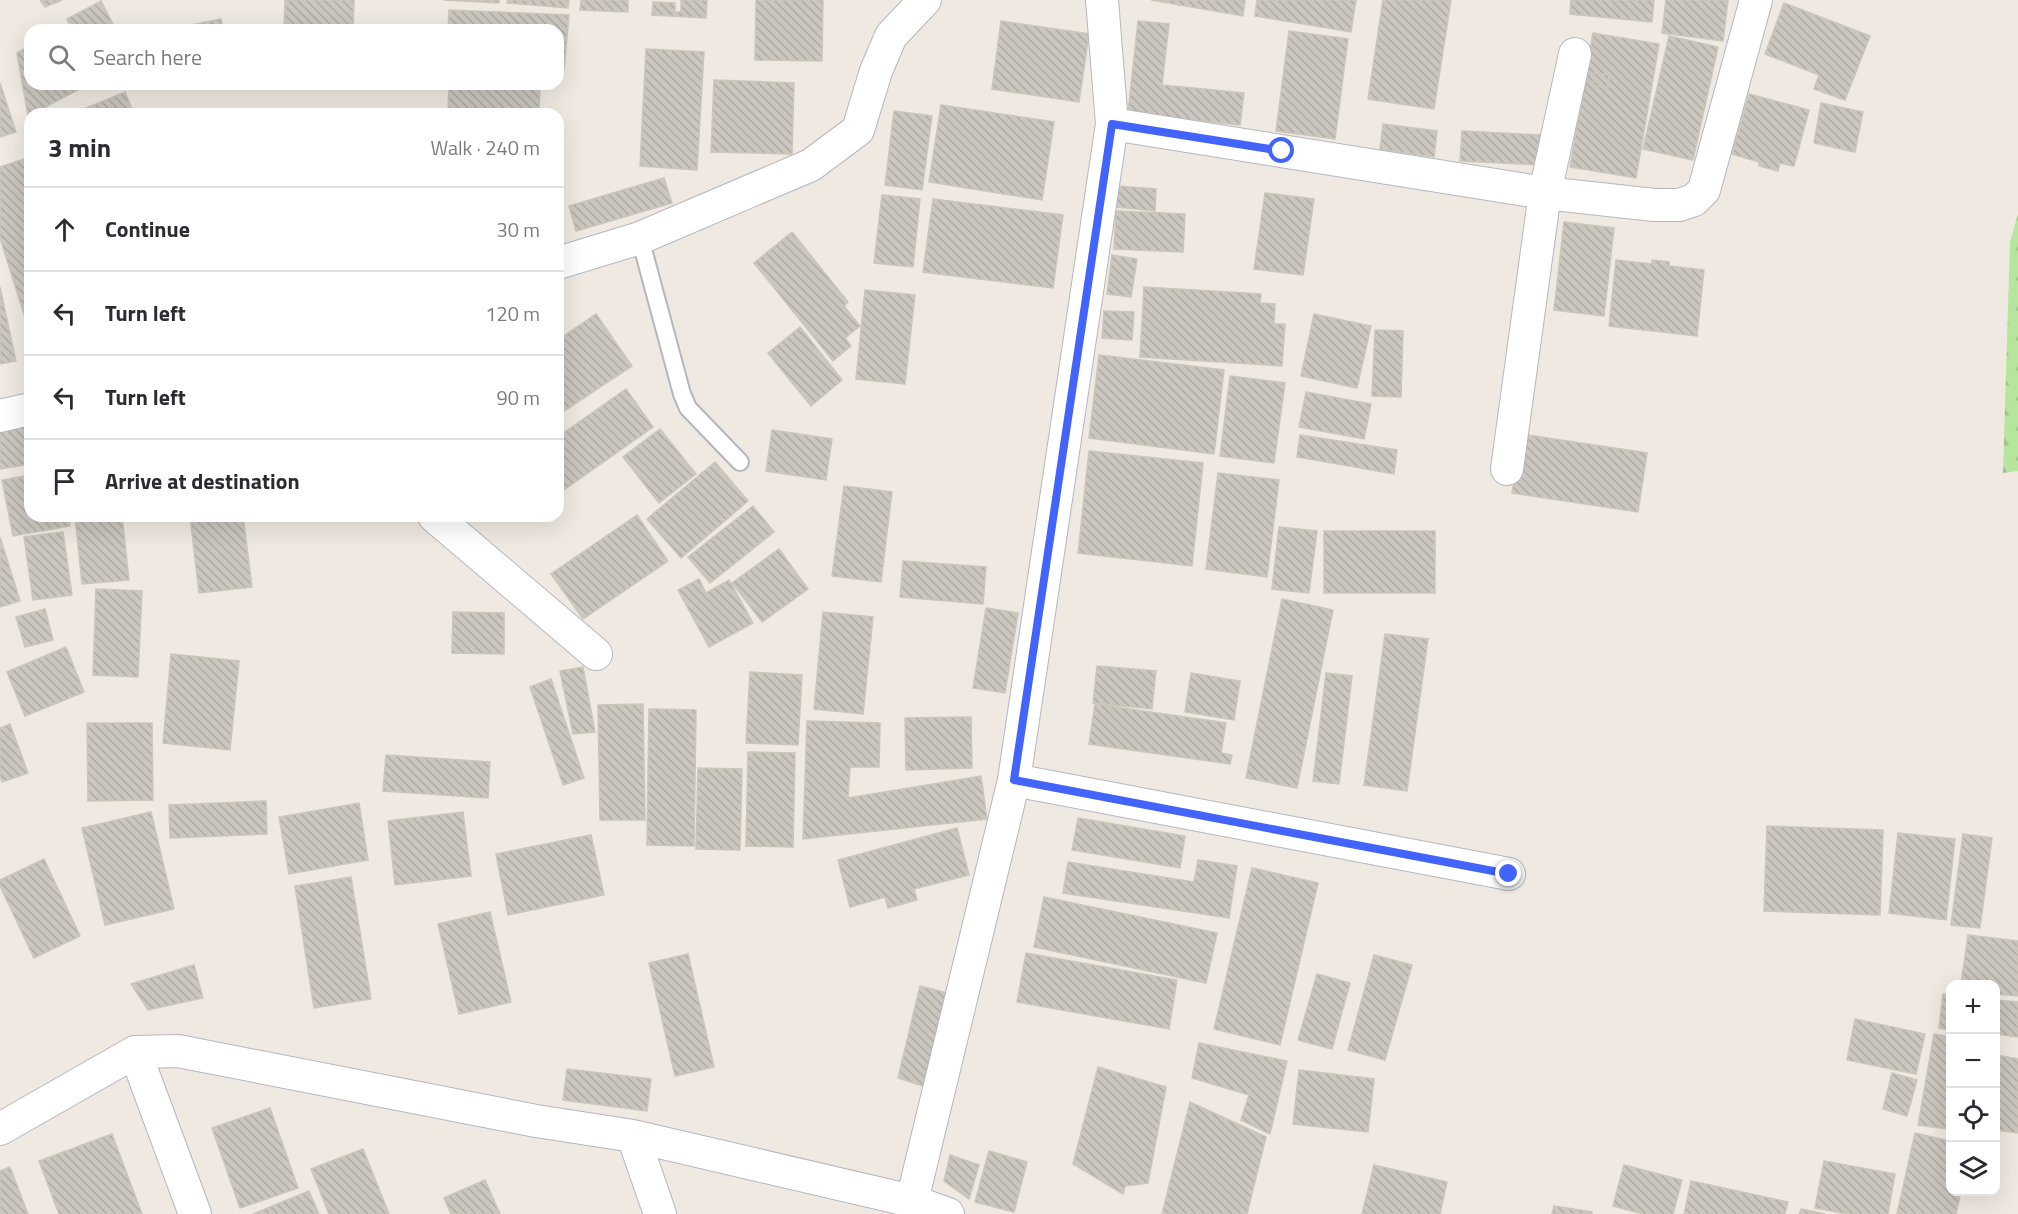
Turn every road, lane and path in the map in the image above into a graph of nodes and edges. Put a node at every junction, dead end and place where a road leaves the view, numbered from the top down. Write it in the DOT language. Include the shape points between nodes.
graph roads {
  1 [pos="926,0"];
  2 [pos="1102,0"];
  3 [pos="1756,0"];
  4 [pos="1575,54"];
  5 [pos="1112,124"];
  6 [pos="1545,193"];
  7 [pos="640,238"];
  8 [pos="564,261"];
  9 [pos="24,410"];
  10 [pos="0,416"];
  11 [pos="740,462"];
  12 [pos="1507,470"];
  13 [pos="441,522"];
  14 [pos="596,654"];
  15 [pos="1014,780"];
  16 [pos="1509,874"];
  17 [pos="135,1052"];
  18 [pos="0,1130"];
  19 [pos="633,1136"];
  20 [pos="912,1201"];
  21 [pos="195,1214"];
  22 [pos="660,1214"];
  23 [pos="948,1214"];
  1 -- 7 [label="street" via="891,36 858,130 811,165"];
  2 -- 5 [label="street"];
  3 -- 6 [label="street" via="1704,190 1694,200 1679,205 1654,205"];
  4 -- 6 [label="street"];
  5 -- 6 [label="street"];
  5 -- 15 [label="street"];
  6 -- 12 [label="street"];
  7 -- 8 [label="street"];
  7 -- 11 [label="lane" via="688,408"];
  9 -- 10 [label="street"];
  13 -- 14 [label="street"];
  15 -- 16 [label="street"];
  15 -- 20 [label="street"];
  17 -- 18 [label="street"];
  17 -- 19 [label="street" via="178,1051 536,1121"];
  17 -- 21 [label="street"];
  19 -- 20 [label="street"];
  19 -- 22 [label="street"];
  20 -- 23 [label="street"];
}
